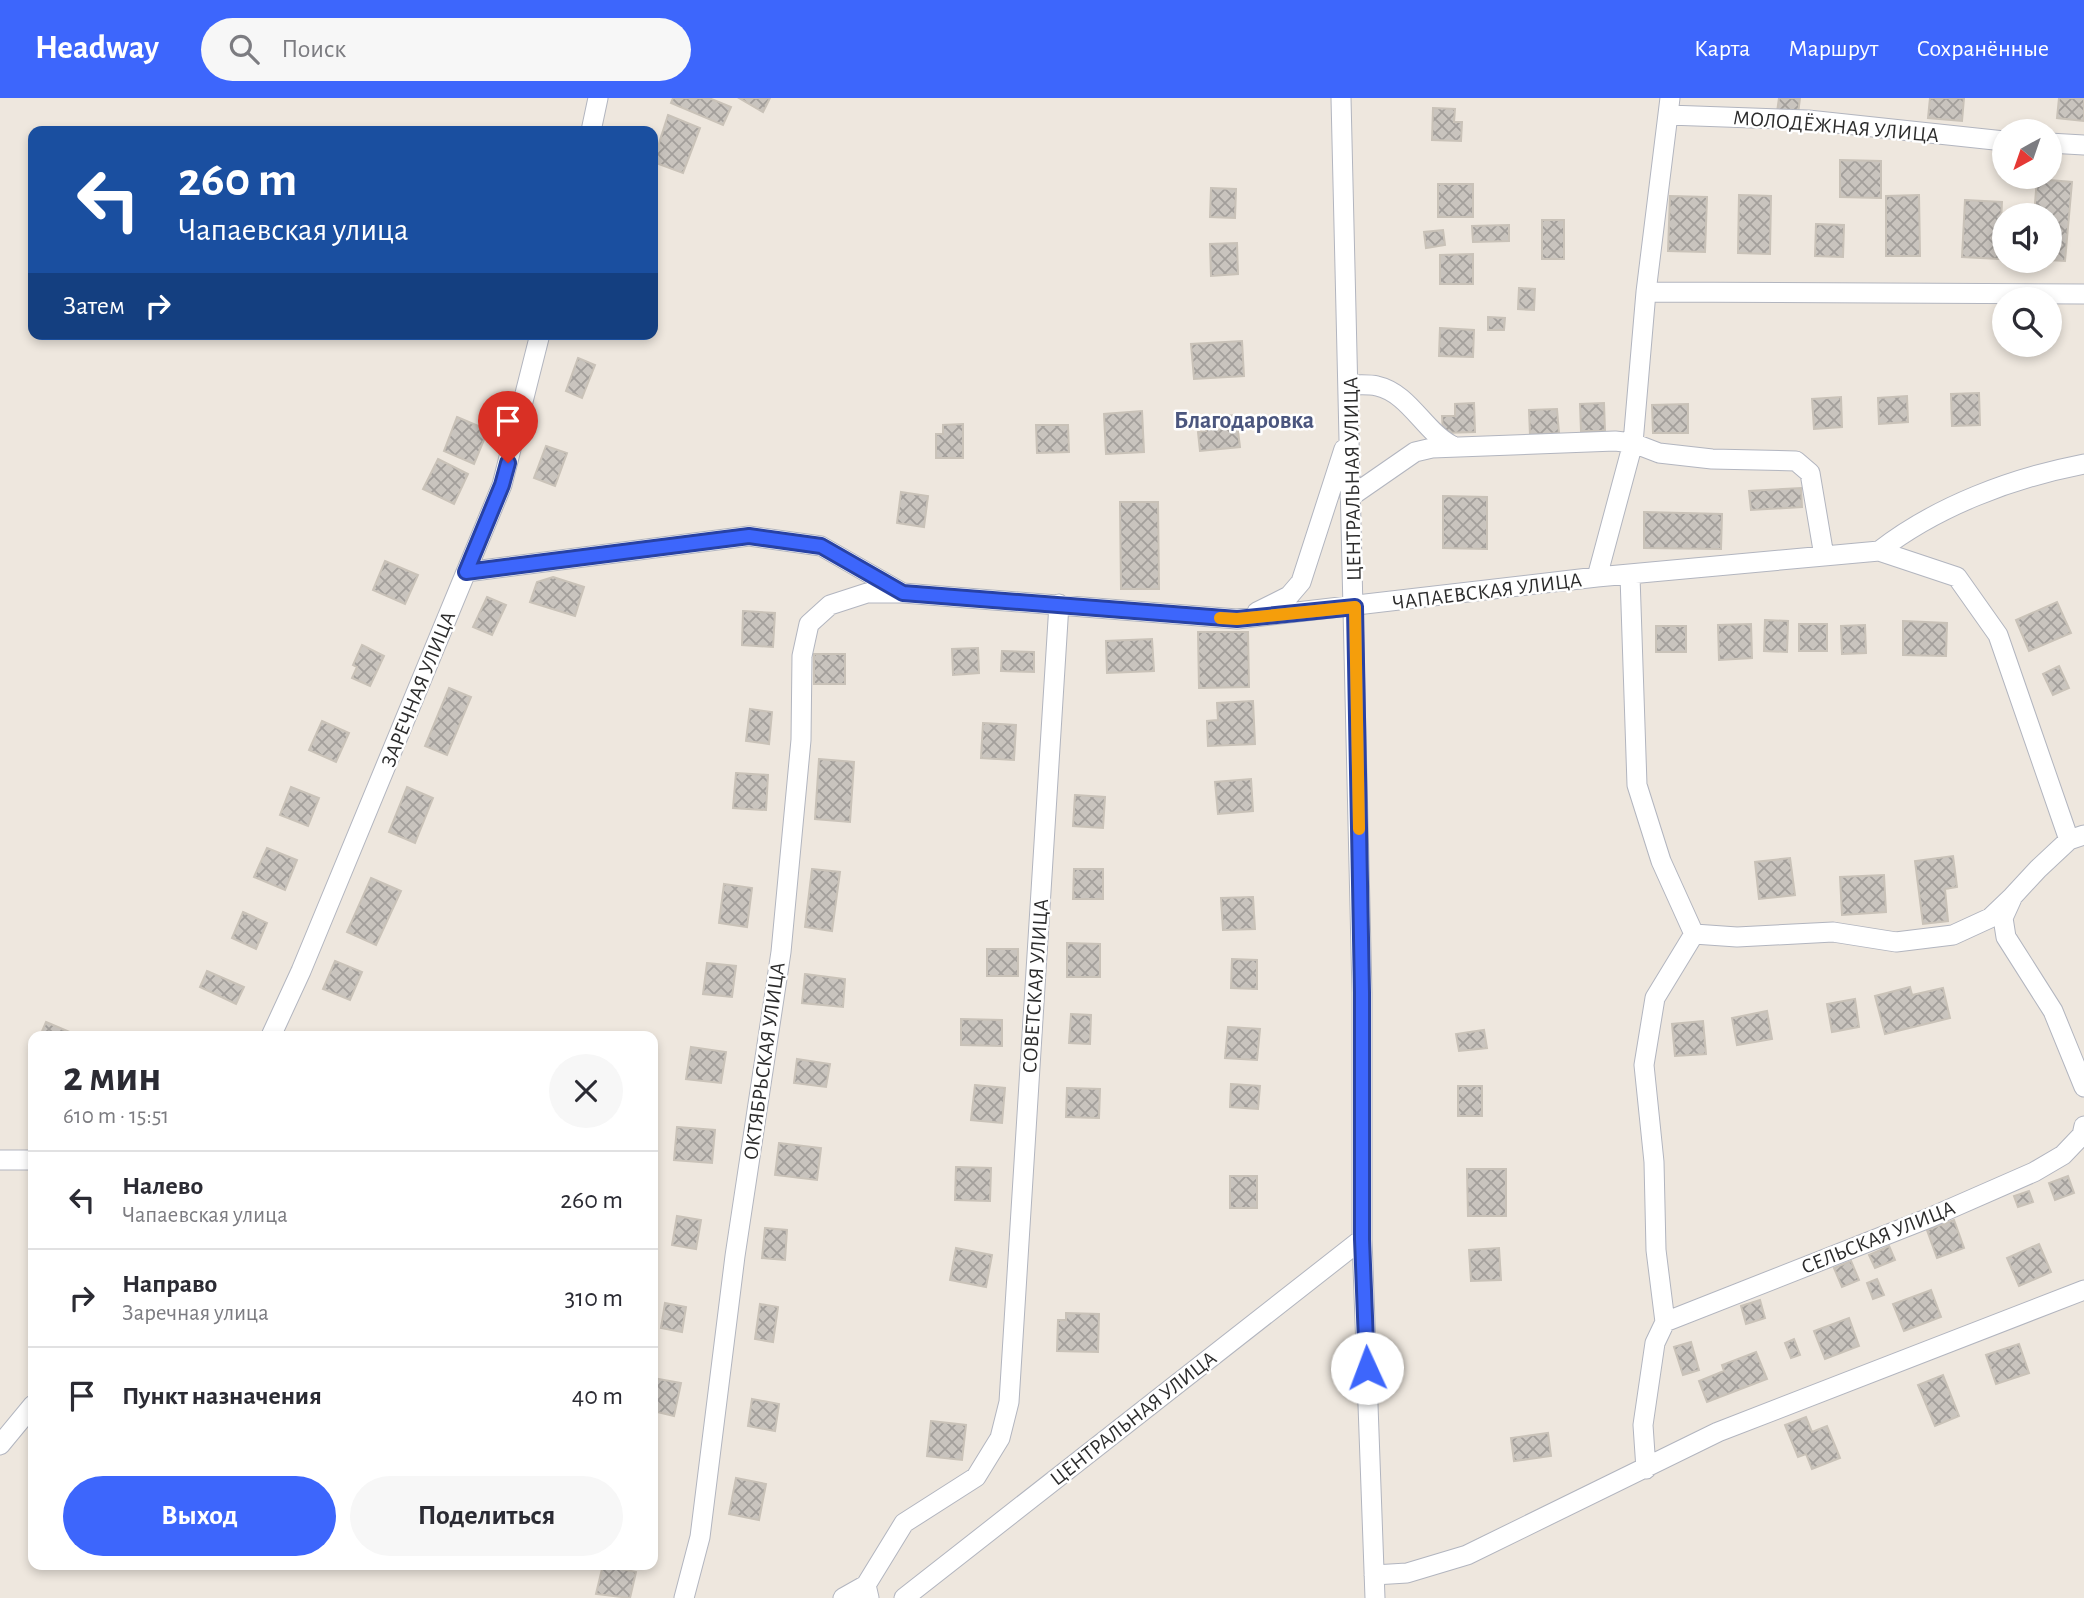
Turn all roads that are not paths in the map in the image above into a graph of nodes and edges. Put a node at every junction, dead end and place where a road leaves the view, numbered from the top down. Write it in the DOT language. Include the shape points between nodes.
graph roads {
  1 [pos="598,98"];
  2 [pos="1341,98"];
  3 [pos="1669,107"];
  4 [pos="591,126"];
  5 [pos="1992,140"];
  6 [pos="2062,144"];
  7 [pos="2084,145"];
  8 [pos="1646,292"];
  9 [pos="2084,294"];
  10 [pos="538,340"];
  11 [pos="1349,385"];
  12 [pos="1348,438"];
  13 [pos="1633,443"];
  14 [pos="1451,444"];
  15 [pos="2084,464"];
  16 [pos="1350,497"];
  17 [pos="1879,551"];
  18 [pos="1824,556"];
  19 [pos="466,572"];
  20 [pos="1630,576"];
  21 [pos="1597,577"];
  22 [pos="903,593"];
  23 [pos="1059,604"];
  24 [pos="1355,607"];
  25 [pos="1237,619"];
  26 [pos="2076,837"];
  27 [pos="2013,896"];
  28 [pos="1694,934"];
  29 [pos="273,1031"];
  30 [pos="2084,1087"];
  31 [pos="2083,1131"];
  32 [pos="0,1160"];
  33 [pos="28,1160"];
  34 [pos="1362,1239"];
  35 [pos="2084,1290"];
  36 [pos="1665,1322"];
  37 [pos="28,1411"];
  38 [pos="0,1446"];
  39 [pos="1646,1469"];
  40 [pos="1374,1575"];
  41 [pos="868,1591"];
  42 [pos="684,1598"];
  43 [pos="843,1598"];
  44 [pos="904,1598"];
  45 [pos="1375,1598"];
  1 -- 4 [label="street"];
  2 -- 11 [label="street, ЦЕНТРАЛЬНАЯ УЛИЦА"];
  3 -- 5 [label="street, МОЛОДЁЖНАЯ УЛИЦА"];
  3 -- 8 [label="street"];
  6 -- 7 [label="street"];
  8 -- 9 [label="street"];
  8 -- 13 [label="street"];
  10 -- 19 [label="street, ЗАРЕЧНАЯ УЛИЦА" via="502,485"];
  11 -- 12 [label="street, ЦЕНТРАЛЬНАЯ УЛИЦА"];
  11 -- 14 [label="street" via="1378,386 1394,394 1438,438"];
  12 -- 16 [label="street, ЦЕНТРАЛЬНАЯ УЛИЦА"];
  12 -- 25 [label="street" via="1301,582 1269,608"];
  13 -- 14 [label="street"];
  13 -- 18 [label="street" via="1659,453 1712,459 1796,461 1810,473"];
  13 -- 21 [label="street"];
  14 -- 16 [label="street" via="1415,452"];
  15 -- 17 [label="street" via="2048,471 1955,505 1909,527"];
  16 -- 24 [label="street, ЦЕНТРАЛЬНАЯ УЛИЦА"];
  17 -- 18 [label="street, ЧАПАЕВСКАЯ УЛИЦА"];
  17 -- 26 [label="street" via="1957,577 1998,635"];
  18 -- 20 [label="street, ЧАПАЕВСКАЯ УЛИЦА"];
  19 -- 22 [label="street, ЧАПАЕВСКАЯ УЛИЦА" via="749,536 821,546"];
  19 -- 29 [label="street, ЗАРЕЧНАЯ УЛИЦА"];
  20 -- 21 [label="street, ЧАПАЕВСКАЯ УЛИЦА"];
  20 -- 28 [label="street" via="1637,785 1661,861"];
  21 -- 24 [label="street, ЧАПАЕВСКАЯ УЛИЦА"];
  22 -- 23 [label="street, ЧАПАЕВСКАЯ УЛИЦА"];
  22 -- 42 [label="street, ОКТЯБРЬСКАЯ УЛИЦА" via="867,593 830,605 809,624 802,656 801,740 781,952 735,1256 700,1537"];
  23 -- 25 [label="street, ЧАПАЕВСКАЯ УЛИЦА"];
  23 -- 41 [label="street, СОВЕТСКАЯ УЛИЦА" via="1009,1402 1000,1438 976,1477 904,1523"];
  24 -- 25 [label="street, ЧАПАЕВСКАЯ УЛИЦА"];
  24 -- 34 [label="street, ЦЕНТРАЛЬНАЯ УЛИЦА"];
  26 -- 27 [label="street"];
  27 -- 28 [label="street" via="1990,918 1953,934 1896,942 1833,932 1751,937"];
  27 -- 30 [label="street" via="2003,918 2006,937 2053,1011"];
  28 -- 36 [label="street" via="1655,998 1644,1065"];
  31 -- 36 [label="street, СЕЛЬСКАЯ УЛИЦА" via="2063,1155 2034,1172"];
  32 -- 33 [label="street"];
  34 -- 40 [label="street, ЦЕНТРАЛЬНАЯ УЛИЦА"];
  34 -- 44 [label="street, ЦЕНТРАЛЬНАЯ УЛИЦА"];
  35 -- 39 [label="street" via="1718,1432"];
  36 -- 39 [label="street" via="1655,1343 1643,1425"];
  37 -- 38 [label="street"];
  39 -- 40 [label="street" via="1467,1555 1407,1573"];
  40 -- 45 [label="street, ЦЕНТРАЛЬНАЯ УЛИЦА"];
  41 -- 43 [label="street"];
}
